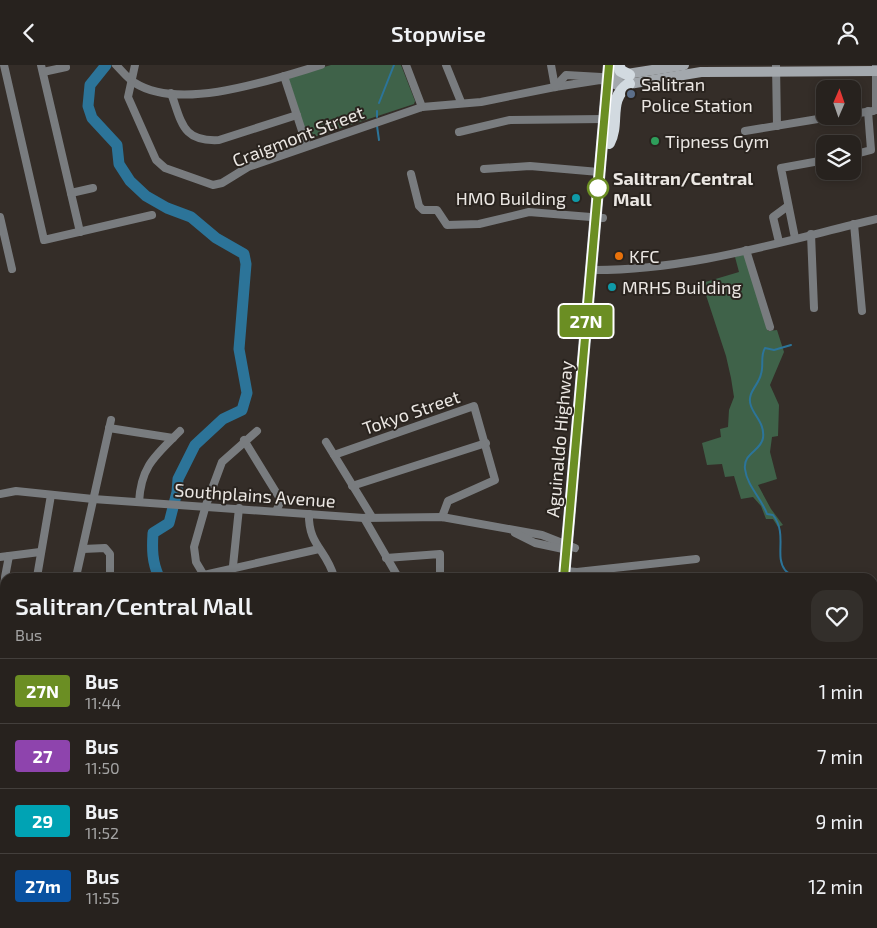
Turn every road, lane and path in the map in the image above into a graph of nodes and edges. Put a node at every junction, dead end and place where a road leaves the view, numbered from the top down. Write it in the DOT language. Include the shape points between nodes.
graph roads {
  1 [pos="4,65"];
  2 [pos="135,65"];
  3 [pos="321,65"];
  4 [pos="406,65"];
  5 [pos="446,65"];
  6 [pos="551,65"];
  7 [pos="684,65"];
  8 [pos="117,66"];
  9 [pos="66,67"];
  10 [pos="739,68"];
  11 [pos="776,68"];
  12 [pos="42,69"];
  13 [pos="876,69"];
  14 [pos="612,73"];
  15 [pos="284,76"];
  16 [pos="131,79"];
  17 [pos="629,79"];
  18 [pos="555,87"];
  19 [pos="171,93"];
  20 [pos="461,102"];
  21 [pos="422,107"];
  22 [pos="874,110"];
  23 [pos="861,112"];
  24 [pos="297,115"];
  25 [pos="604,119"];
  26 [pos="816,119"];
  27 [pos="777,126"];
  28 [pos="745,131"];
  29 [pos="458,132"];
  30 [pos="609,143"];
  31 [pos="307,145"];
  32 [pos="874,153"];
  33 [pos="861,154"];
  34 [pos="816,162"];
  35 [pos="484,169"];
  36 [pos="599,172"];
  37 [pos="410,174"];
  38 [pos="93,188"];
  39 [pos="71,193"];
  40 [pos="788,207"];
  41 [pos="152,215"];
  42 [pos="0,218"];
  43 [pos="599,218"];
  44 [pos="877,219"];
  45 [pos="854,224"];
  46 [pos="80,232"];
  47 [pos="811,234"];
  48 [pos="795,238"];
  49 [pos="779,242"];
  50 [pos="746,250"];
  51 [pos="9,252"];
  52 [pos="0,255"];
  53 [pos="12,269"];
  54 [pos="594,271"];
  55 [pos="814,308"];
  56 [pos="862,311"];
  57 [pos="770,327"];
  58 [pos="110,420"];
  59 [pos="109,429"];
  60 [pos="180,431"];
  61 [pos="257,431"];
  62 [pos="174,438"];
  63 [pos="244,440"];
  64 [pos="326,443"];
  65 [pos="486,443"];
  66 [pos="334,455"];
  67 [pos="352,486"];
  68 [pos="0,494"];
  69 [pos="51,495"];
  70 [pos="94,499"];
  71 [pos="139,502"];
  72 [pos="206,505"];
  73 [pos="239,508"];
  74 [pos="276,511"];
  75 [pos="309,514"];
  76 [pos="368,517"];
  77 [pos="442,517"];
  78 [pos="570,547"];
  79 [pos="83,549"];
  80 [pos="319,549"];
  81 [pos="40,552"];
  82 [pos="9,556"];
  83 [pos="0,557"];
  84 [pos="386,558"];
  85 [pos="696,559"];
  86 [pos="234,566"];
  87 [pos="6,573"];
  88 [pos="37,573"];
  89 [pos="77,573"];
  90 [pos="110,573"];
  91 [pos="202,573"];
  92 [pos="213,573"];
  93 [pos="333,573"];
  94 [pos="395,573"];
  95 [pos="440,573"];
  96 [pos="569,573"];
  97 [pos="577,573"];
  1 -- 46 [label="street" via="44,240"];
  2 -- 16 [label="street, Craigmont Street"];
  3 -- 15 [label="street"];
  4 -- 21 [label="street"];
  5 -- 20 [label="street"];
  6 -- 18 [label="street"];
  7 -- 17 [label="main road"];
  8 -- 16 [label="street"];
  9 -- 12 [label="street"];
  10 -- 11 [label="main road"];
  10 -- 17 [label="main road"];
  11 -- 13 [label="main road"];
  11 -- 27 [label="street"];
  12 -- 39 [label="street"];
  13 -- 22 [label="street"];
  14 -- 17 [label="main road"];
  14 -- 17 [label="highway" via="621,71"];
  14 -- 18 [label="street, Craigmont Street" via="600,80"];
  14 -- 25 [label="highway, Aguinaldo Highway"];
  14 -- 30 [label="highway, Aguinaldo Highway"];
  15 -- 19 [label="street" via="212,93"];
  15 -- 24 [label="street"];
  16 -- 19 [label="street" via="145,88"];
  16 -- 31 [label="street, Craigmont Street" via="128,97 156,160 165,168 188,177 213,185 222,183 248,167"];
  17 -- 30 [label="highway" via="617,96 613,135"];
  18 -- 20 [label="street, Craigmont Street" via="481,102"];
  19 -- 24 [label="street" via="184,130 194,138 219,140"];
  20 -- 21 [label="street, Craigmont Street"];
  21 -- 31 [label="street, Craigmont Street"];
  22 -- 23 [label="street"];
  22 -- 32 [label="street"];
  24 -- 31 [label="street"];
  25 -- 29 [label="street" via="510,120"];
  25 -- 36 [label="highway, Aguinaldo Highway"];
  26 -- 27 [label="street"];
  27 -- 28 [label="street"];
  30 -- 43 [label="highway, Aguinaldo Highway"];
  32 -- 33 [label="street"];
  34 -- 40 [label="street" via="780,168"];
  35 -- 36 [label="street" via="530,166"];
  36 -- 43 [label="highway, Aguinaldo Highway"];
  37 -- 43 [label="street" via="420,206 423,210 437,210 447,225 479,224 529,212"];
  38 -- 39 [label="street"];
  39 -- 46 [label="street"];
  40 -- 48 [label="street"];
  40 -- 49 [label="street" via="773,217"];
  41 -- 46 [label="street"];
  42 -- 51 [label="street"];
  43 -- 54 [label="highway, Aguinaldo Highway"];
  44 -- 45 [label="street"];
  45 -- 47 [label="street"];
  45 -- 56 [label="street"];
  47 -- 48 [label="street"];
  47 -- 55 [label="street"];
  48 -- 49 [label="street"];
  49 -- 50 [label="street"];
  50 -- 54 [label="street" via="723,257"];
  50 -- 57 [label="street"];
  51 -- 52 [label="street"];
  51 -- 53 [label="street"];
  54 -- 78 [label="highway, Aguinaldo Highway"];
  58 -- 59 [label="street"];
  59 -- 62 [label="street"];
  59 -- 70 [label="street"];
  60 -- 62 [label="street"];
  61 -- 63 [label="street"];
  62 -- 71 [label="street" via="144,471"];
  63 -- 72 [label="street" via="222,462"];
  63 -- 74 [label="street" via="279,497"];
  64 -- 66 [label="street"];
  65 -- 66 [label="street, Tokyo Street" via="474,406"];
  65 -- 67 [label="street"];
  65 -- 77 [label="street, Tokyo Street" via="495,480 448,501"];
  66 -- 67 [label="street"];
  67 -- 76 [label="street"];
  68 -- 69 [label="street, Southplains Avenue" via="16,491"];
  69 -- 70 [label="street, Southplains Avenue"];
  69 -- 81 [label="street"];
  70 -- 71 [label="street, Southplains Avenue"];
  70 -- 79 [label="street"];
  71 -- 72 [label="street, Southplains Avenue"];
  72 -- 73 [label="street, Southplains Avenue"];
  72 -- 91 [label="street" via="194,547 196,563"];
  73 -- 74 [label="street, Southplains Avenue"];
  73 -- 86 [label="street"];
  74 -- 75 [label="street, Southplains Avenue"];
  75 -- 76 [label="street, Southplains Avenue"];
  75 -- 80 [label="street" via="310,531"];
  76 -- 77 [label="street, Southplains Avenue"];
  76 -- 84 [label="street"];
  77 -- 78 [label="street, Southplains Avenue" via="542,535"];
  78 -- 96 [label="highway, Aguinaldo Highway"];
  79 -- 89 [label="street"];
  79 -- 90 [label="street" via="105,548 110,554"];
  80 -- 86 [label="street"];
  80 -- 93 [label="street"];
  81 -- 82 [label="street"];
  81 -- 88 [label="street"];
  82 -- 83 [label="street"];
  82 -- 87 [label="street"];
  84 -- 94 [label="street"];
  84 -- 95 [label="street" via="440,554"];
  85 -- 97 [label="street"];
  86 -- 92 [label="street"];
}
